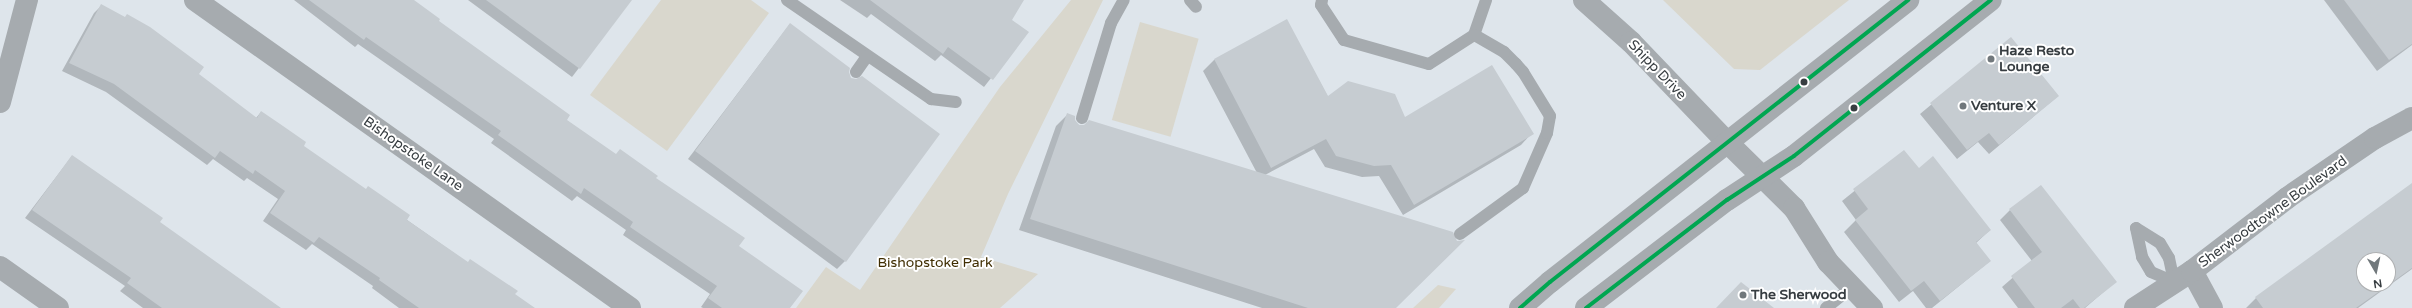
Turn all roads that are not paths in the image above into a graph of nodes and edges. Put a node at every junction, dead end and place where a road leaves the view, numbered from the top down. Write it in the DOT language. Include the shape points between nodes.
graph roads {
  1 [pos="27,0"];
  2 [pos="195,0"];
  3 [pos="787,0"];
  4 [pos="1124,0"];
  5 [pos="1322,0"];
  6 [pos="1486,0"];
  7 [pos="1584,0"];
  8 [pos="1908,0"];
  9 [pos="1991,0"];
  10 [pos="1474,35"];
  11 [pos="868,56"];
  12 [pos="856,72"];
  13 [pos="0,102"];
  14 [pos="956,102"];
  15 [pos="1082,118"];
  16 [pos="2412,118"];
  17 [pos="1728,142"];
  18 [pos="1762,176"];
  19 [pos="1460,234"];
  20 [pos="0,267"];
  21 [pos="2192,271"];
  22 [pos="1852,287"];
  23 [pos="58,308"];
  24 [pos="630,308"];
  25 [pos="1520,308"];
  26 [pos="1586,308"];
  27 [pos="1826,308"];
  28 [pos="1872,308"];
  29 [pos="2135,308"];
  30 [pos="2212,308"];
  1 -- 13 [label="street"];
  2 -- 24 [label="street, Bishopstoke Lane"];
  3 -- 11 [label="lane"];
  4 -- 15 [label="lane" via="1111,24"];
  5 -- 10 [label="lane" via="1321,4 1344,40 1429,64"];
  6 -- 10 [label="lane"];
  7 -- 17 [label="street, Shipp Drive" via="1631,42"];
  8 -- 17 [label="street"];
  9 -- 18 [label="street" via="1794,156"];
  10 -- 19 [label="lane" via="1504,52 1516,64 1550,116 1547,133 1522,188"];
  11 -- 12 [label="lane"];
  11 -- 14 [label="lane" via="931,99"];
  16 -- 21 [label="street, Sherwoodtowne Boulevard" via="2375,138 2287,198"];
  17 -- 18 [label="street"];
  17 -- 25 [label="street"];
  18 -- 22 [label="street" via="1794,208 1828,262"];
  18 -- 26 [label="street"];
  20 -- 23 [label="street"];
  21 -- 29 [label="street, Sherwoodtowne Boulevard"];
  21 -- 30 [label="street"];
  22 -- 27 [label="lane"];
  22 -- 28 [label="street"];
}
